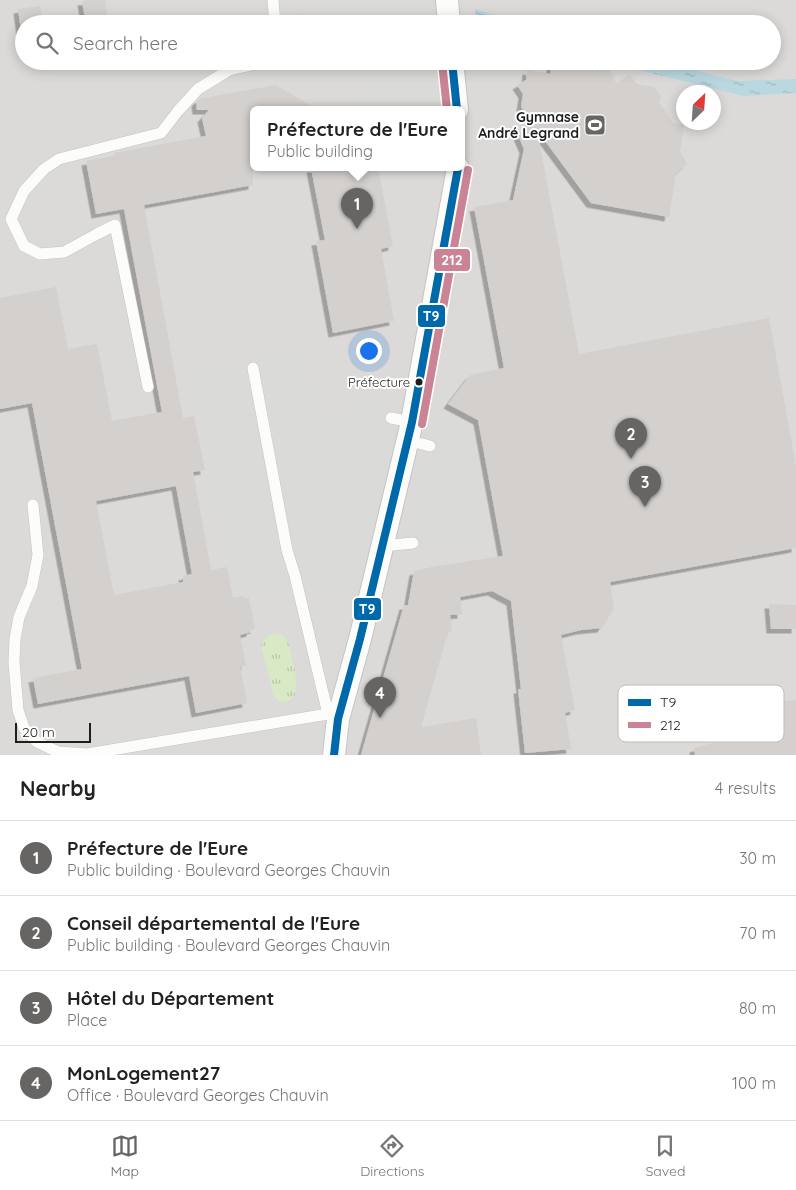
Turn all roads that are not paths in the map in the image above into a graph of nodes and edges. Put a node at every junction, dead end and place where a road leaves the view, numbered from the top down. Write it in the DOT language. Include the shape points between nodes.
graph roads {
  1 [pos="273,0"];
  2 [pos="447,0"];
  3 [pos="274,15"];
  4 [pos="448,15"];
  5 [pos="229,70"];
  6 [pos="453,70"];
  7 [pos="457,106"];
  8 [pos="457,171"];
  9 [pos="252,368"];
  10 [pos="148,387"];
  11 [pos="403,427"];
  12 [pos="430,446"];
  13 [pos="33,505"];
  14 [pos="413,543"];
  15 [pos="382,546"];
  16 [pos="333,716"];
  17 [pos="334,755"];
  1 -- 3 [label="lane"];
  2 -- 4 [label="street"];
  5 -- 10 [label="lane" via="198,88 160,133 59,159 44,168 24,192 11,219 24,246 40,254 64,252 116,225"];
  6 -- 7 [label="street"];
  8 -- 11 [label="street"];
  9 -- 16 [label="lane" via="287,550"];
  11 -- 12 [label="lane"];
  11 -- 15 [label="street"];
  13 -- 16 [label="lane" via="38,555 32,586 19,617 14,662 18,710 24,728 37,742 58,752 87,754"];
  14 -- 15 [label="lane"];
  15 -- 16 [label="street" via="360,639"];
  16 -- 17 [label="street"];
}
